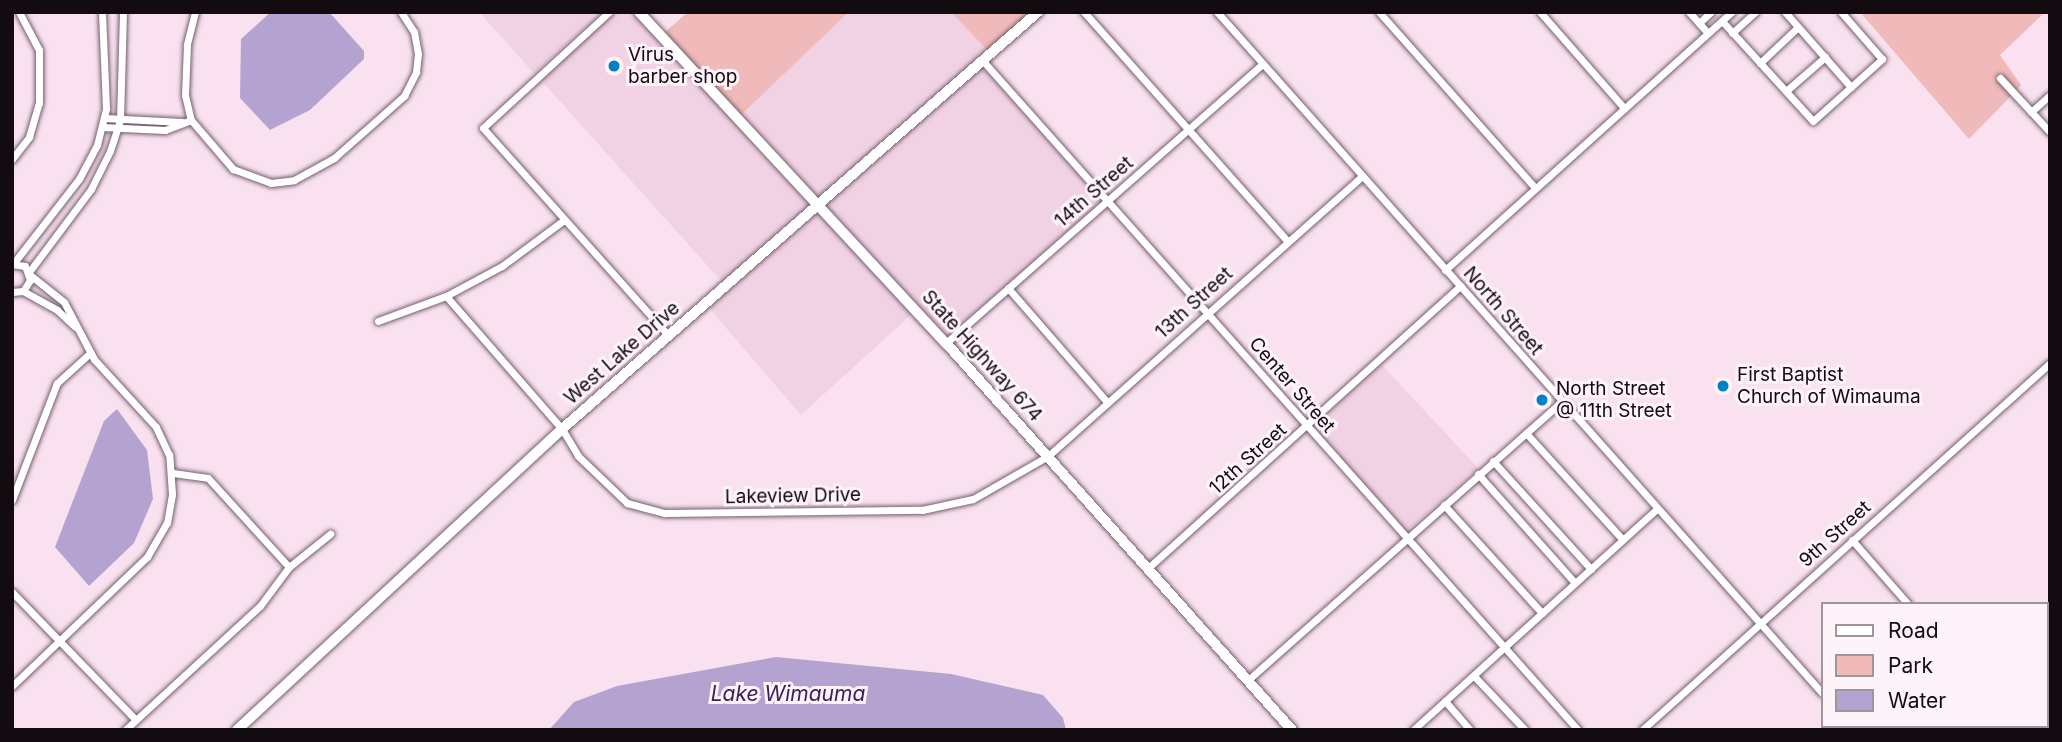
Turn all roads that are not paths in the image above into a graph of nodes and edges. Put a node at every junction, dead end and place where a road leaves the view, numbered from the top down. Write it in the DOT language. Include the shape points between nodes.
graph roads {
  1 [pos="19,12"];
  2 [pos="102,12"];
  3 [pos="123,12"];
  4 [pos="195,12"];
  5 [pos="401,12"];
  6 [pos="609,12"];
  7 [pos="639,12"];
  8 [pos="1038,12"];
  9 [pos="1084,12"];
  10 [pos="1217,12"];
  11 [pos="1379,12"];
  12 [pos="1540,12"];
  13 [pos="1689,12"];
  14 [pos="1711,12"];
  15 [pos="1732,12"];
  16 [pos="1755,12"];
  17 [pos="1785,12"];
  18 [pos="1841,12"];
  19 [pos="1722,21"];
  20 [pos="1699,23"];
  21 [pos="1798,27"];
  22 [pos="1708,33"];
  23 [pos="1732,33"];
  24 [pos="418,58"];
  25 [pos="430,58"];
  26 [pos="1825,58"];
  27 [pos="983,61"];
  28 [pos="1759,63"];
  29 [pos="1263,64"];
  30 [pos="2000,78"];
  31 [pos="1851,88"];
  32 [pos="1786,91"];
  33 [pos="2050,95"];
  34 [pos="1625,108"];
  35 [pos="2031,112"];
  36 [pos="104,118"];
  37 [pos="191,120"];
  38 [pos="119,124"];
  39 [pos="102,127"];
  40 [pos="1188,130"];
  41 [pos="2050,132"];
  42 [pos="12,159"];
  43 [pos="1362,176"];
  44 [pos="1535,188"];
  45 [pos="1108,201"];
  46 [pos="819,206"];
  47 [pos="564,220"];
  48 [pos="1287,242"];
  49 [pos="13,264"];
  50 [pos="1445,270"];
  51 [pos="30,274"];
  52 [pos="1460,286"];
  53 [pos="1008,288"];
  54 [pos="18,291"];
  55 [pos="446,296"];
  56 [pos="12,300"];
  57 [pos="1207,313"];
  58 [pos="378,321"];
  59 [pos="81,336"];
  60 [pos="668,336"];
  61 [pos="946,343"];
  62 [pos="90,353"];
  63 [pos="2050,363"];
  64 [pos="1561,401"];
  65 [pos="1108,402"];
  66 [pos="1307,426"];
  67 [pos="562,429"];
  68 [pos="1526,433"];
  69 [pos="1048,456"];
  70 [pos="1493,461"];
  71 [pos="173,473"];
  72 [pos="1478,474"];
  73 [pos="12,500"];
  74 [pos="1444,505"];
  75 [pos="1657,509"];
  76 [pos="330,534"];
  77 [pos="1405,537"];
  78 [pos="1623,540"];
  79 [pos="1852,540"];
  80 [pos="289,567"];
  81 [pos="1148,568"];
  82 [pos="1591,569"];
  83 [pos="1575,583"];
  84 [pos="12,592"];
  85 [pos="1906,602"];
  86 [pos="1542,613"];
  87 [pos="1760,623"];
  88 [pos="60,642"];
  89 [pos="1505,648"];
  90 [pos="1474,676"];
  91 [pos="1248,680"];
  92 [pos="12,686"];
  93 [pos="1820,691"];
  94 [pos="1445,701"];
  95 [pos="135,720"];
  96 [pos="1415,729"];
  97 [pos="125,730"];
  98 [pos="237,730"];
  99 [pos="1292,730"];
  100 [pos="1470,730"];
  101 [pos="1525,730"];
  102 [pos="1578,730"];
  103 [pos="1642,730"];
  1 -- 42 [label="street" via="39,50 39,103 29,137"];
  2 -- 36 [label="street"];
  3 -- 38 [label="street"];
  4 -- 37 [label="street" via="187,45 186,95"];
  5 -- 24 [label="street" via="414,32"];
  6 -- 47 [label="street" via="483,128"];
  7 -- 46 [label="street, State Highway 674"];
  8 -- 27 [label="street, West Lake Drive"];
  9 -- 40 [label="street"];
  10 -- 29 [label="street, North Street"];
  11 -- 44 [label="street"];
  12 -- 34 [label="street"];
  13 -- 20 [label="street"];
  14 -- 20 [label="street"];
  15 -- 19 [label="street"];
  16 -- 23 [label="street"];
  17 -- 21 [label="street"];
  18 -- 31 [label="street" via="1882,59"];
  19 -- 22 [label="street"];
  19 -- 23 [label="street"];
  20 -- 22 [label="street"];
  21 -- 26 [label="street"];
  21 -- 28 [label="street"];
  22 -- 34 [label="street"];
  23 -- 28 [label="street"];
  24 -- 25 [label="street"];
  24 -- 37 [label="street" via="404,96 343,152 294,180 263,187 233,169"];
  26 -- 31 [label="street"];
  26 -- 32 [label="street"];
  27 -- 45 [label="street, Center Street"];
  27 -- 46 [label="street, West Lake Drive"];
  28 -- 32 [label="street"];
  29 -- 40 [label="street, 14th Street"];
  29 -- 43 [label="street, North Street"];
  30 -- 35 [label="street"];
  31 -- 32 [label="street" via="1813,121"];
  33 -- 35 [label="street"];
  34 -- 44 [label="street"];
  35 -- 41 [label="street"];
  36 -- 38 [label="street"];
  36 -- 39 [label="street"];
  37 -- 38 [label="street" via="165,130"];
  38 -- 39 [label="street"];
  38 -- 51 [label="street" via="97,178"];
  39 -- 49 [label="street" via="79,179"];
  40 -- 45 [label="street, 14th Street"];
  40 -- 48 [label="street"];
  43 -- 48 [label="street, 13th Street"];
  43 -- 50 [label="street, North Street"];
  44 -- 50 [label="street"];
  45 -- 53 [label="street, 14th Street"];
  45 -- 57 [label="street, Center Street"];
  46 -- 60 [label="street, West Lake Drive"];
  46 -- 61 [label="street, State Highway 674"];
  47 -- 55 [label="street" via="502,266"];
  47 -- 60 [label="street"];
  48 -- 57 [label="street, 13th Street"];
  49 -- 51 [label="street"];
  50 -- 52 [label="street, North Street"];
  51 -- 54 [label="street"];
  51 -- 59 [label="street" via="64,302"];
  52 -- 64 [label="street, North Street"];
  52 -- 66 [label="street, 12th Street"];
  53 -- 61 [label="street, 14th Street"];
  53 -- 65 [label="street"];
  54 -- 56 [label="street"];
  54 -- 59 [label="street" via="57,310"];
  55 -- 58 [label="street"];
  55 -- 67 [label="street, Lakeview Drive"];
  57 -- 65 [label="street, 13th Street"];
  57 -- 66 [label="street, Center Street"];
  59 -- 62 [label="street"];
  60 -- 67 [label="street, West Lake Drive"];
  61 -- 69 [label="street, State Highway 674"];
  62 -- 71 [label="street" via="156,427"];
  62 -- 73 [label="street" via="57,383"];
  63 -- 79 [label="street, 9th Street"];
  64 -- 68 [label="street"];
  64 -- 75 [label="street, North Street"];
  65 -- 69 [label="street, 13th Street"];
  66 -- 77 [label="street, Center Street"];
  66 -- 81 [label="street, 12th Street"];
  67 -- 69 [label="street, Lakeview Drive" via="578,456 606,487 627,503 665,513 922,510 973,499"];
  67 -- 98 [label="street, West Lake Drive"];
  68 -- 70 [label="street"];
  68 -- 78 [label="street"];
  69 -- 81 [label="street, State Highway 674"];
  70 -- 72 [label="street"];
  70 -- 82 [label="street"];
  71 -- 80 [label="street" via="208,478"];
  71 -- 88 [label="street" via="169,514 153,550"];
  72 -- 74 [label="street"];
  72 -- 83 [label="street"];
  74 -- 77 [label="street"];
  74 -- 86 [label="street"];
  75 -- 78 [label="street"];
  75 -- 87 [label="street, North Street"];
  76 -- 80 [label="street"];
  77 -- 89 [label="street, Center Street"];
  77 -- 91 [label="street"];
  78 -- 82 [label="street"];
  79 -- 85 [label="street"];
  79 -- 87 [label="street, 9th Street"];
  80 -- 95 [label="street" via="260,606"];
  81 -- 91 [label="street, State Highway 674"];
  82 -- 83 [label="street"];
  83 -- 86 [label="street"];
  84 -- 88 [label="street"];
  86 -- 89 [label="street"];
  87 -- 93 [label="street, North Street"];
  87 -- 103 [label="street, 9th Street"];
  88 -- 92 [label="street"];
  88 -- 95 [label="street"];
  89 -- 90 [label="street"];
  89 -- 102 [label="street, Center Street"];
  90 -- 94 [label="street"];
  90 -- 101 [label="street"];
  91 -- 99 [label="street, State Highway 674"];
  94 -- 96 [label="street"];
  94 -- 100 [label="street"];
  95 -- 97 [label="street"];
}
